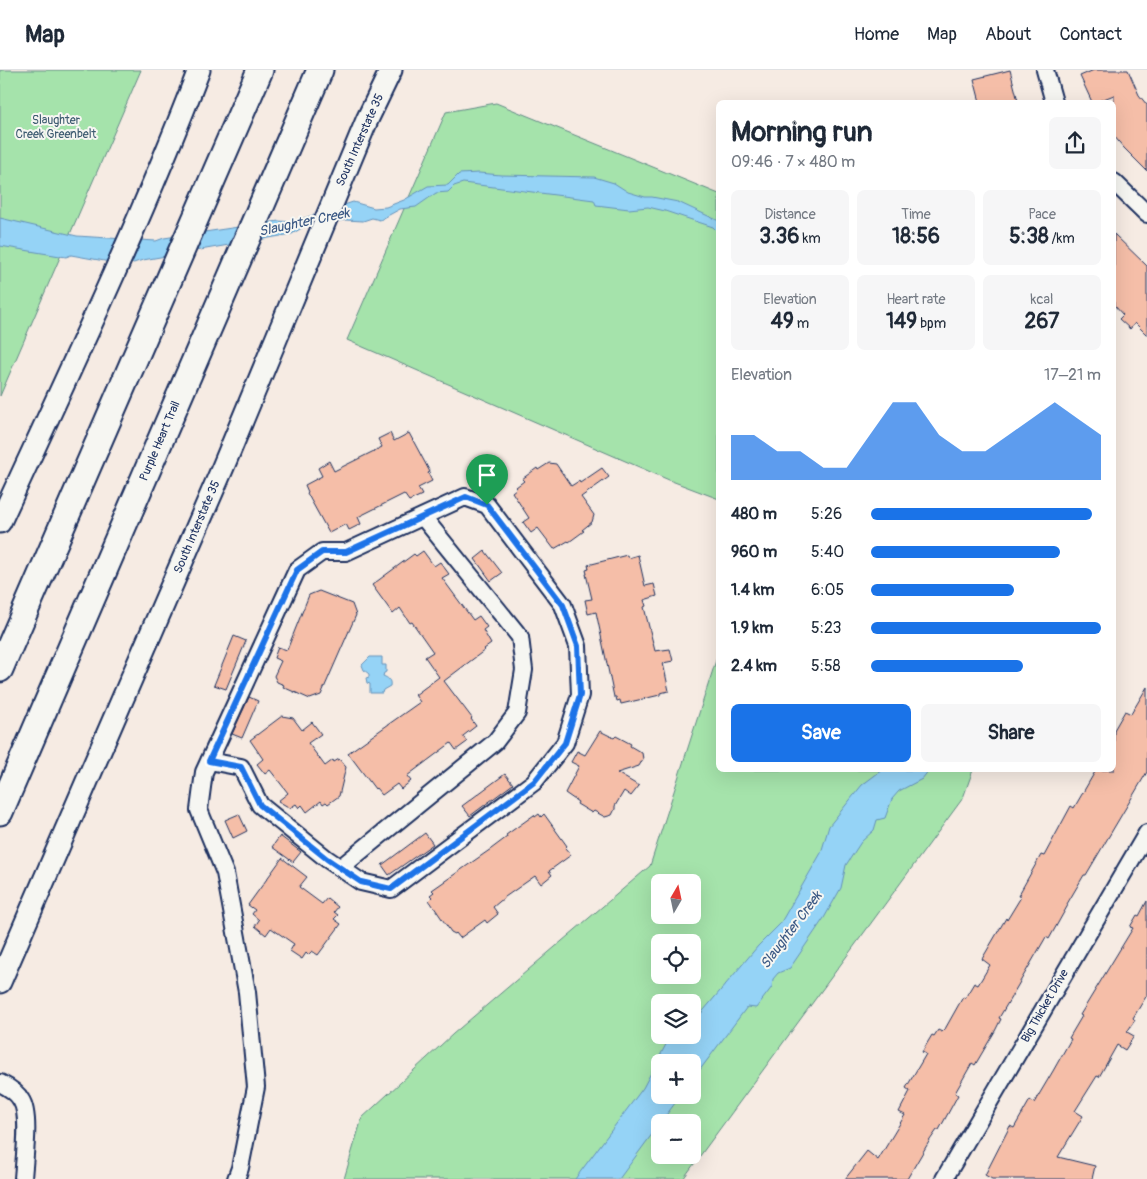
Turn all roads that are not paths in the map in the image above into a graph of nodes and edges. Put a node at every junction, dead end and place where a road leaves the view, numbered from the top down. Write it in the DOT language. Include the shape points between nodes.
graph roads {
  1 [pos="200,70"];
  2 [pos="260,70"];
  3 [pos="320,70"];
  4 [pos="391,70"];
  5 [pos="1045,70"];
  6 [pos="1053,100"];
  7 [pos="1116,184"];
  8 [pos="1147,214"];
  9 [pos="423,517"];
  10 [pos="0,522"];
  11 [pos="0,669"];
  12 [pos="209,761"];
  13 [pos="0,812"];
  14 [pos="1147,833"];
  15 [pos="340,868"];
  16 [pos="0,982"];
  17 [pos="0,1083"];
  18 [pos="23,1179"];
  19 [pos="236,1179"];
  20 [pos="944,1179"];
  1 -- 10 [label="main road" via="94,316"];
  2 -- 11 [label="highway"];
  3 -- 13 [label="highway, Purple Heart Trail"];
  4 -- 16 [label="main road, South Interstate 35"];
  5 -- 6 [label="street"];
  7 -- 8 [label="street"];
  9 -- 12 [label="street" via="346,552 322,552 297,570"];
  9 -- 15 [label="street" via="520,637 524,670 517,713 495,742"];
  9 -- 15 [label="street" via="466,497 487,505 563,605 578,646 580,695 565,743 534,782 391,889 361,882"];
  12 -- 15 [label="street" via="241,767 260,805"];
  12 -- 19 [label="street" via="204,772 199,810 225,873 247,992 256,1087"];
  14 -- 20 [label="street, Big Thicket Drive"];
  17 -- 18 [label="street" via="22,1100 26,1112"];
}
